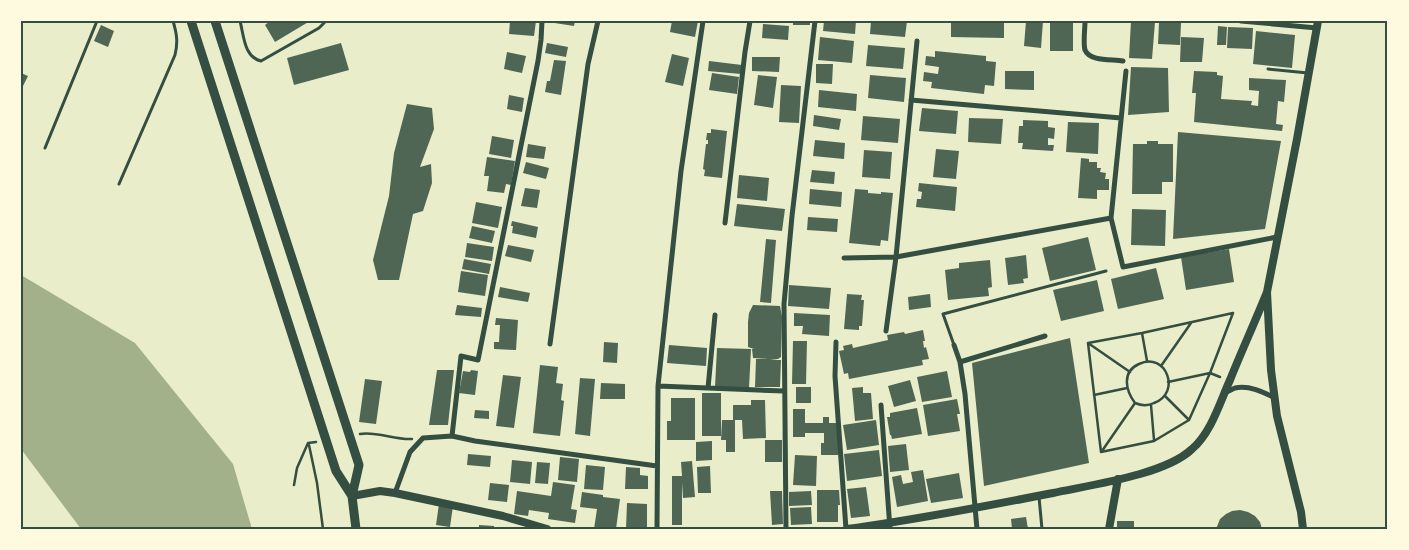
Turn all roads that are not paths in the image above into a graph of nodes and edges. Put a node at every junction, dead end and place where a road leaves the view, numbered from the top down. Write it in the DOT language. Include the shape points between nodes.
graph roads {
  1 [pos="98,21"];
  2 [pos="173,21"];
  3 [pos="191,21"];
  4 [pos="215,21"];
  5 [pos="240,21"];
  6 [pos="326,21"];
  7 [pos="542,21"];
  8 [pos="598,21"];
  9 [pos="703,21"];
  10 [pos="750,21"];
  11 [pos="815,21"];
  12 [pos="1085,21"];
  13 [pos="1240,21"];
  14 [pos="1317,24"];
  15 [pos="917,40"];
  16 [pos="1123,61"];
  17 [pos="1268,69"];
  18 [pos="1126,71"];
  19 [pos="1309,74"];
  20 [pos="911,100"];
  21 [pos="1121,118"];
  22 [pos="45,148"];
  23 [pos="119,184"];
  24 [pos="1111,218"];
  25 [pos="725,224"];
  26 [pos="1277,237"];
  27 [pos="896,257"];
  28 [pos="844,258"];
  29 [pos="1106,271"];
  30 [pos="1267,292"];
  31 [pos="715,314"];
  32 [pos="886,331"];
  33 [pos="1045,336"];
  34 [pos="836,342"];
  35 [pos="550,344"];
  36 [pos="954,344"];
  37 [pos="960,362"];
  38 [pos="658,386"];
  39 [pos="708,388"];
  40 [pos="784,391"];
  41 [pos="1224,394"];
  42 [pos="1275,398"];
  43 [pos="881,405"];
  44 [pos="452,436"];
  45 [pos="657,466"];
  46 [pos="1118,479"];
  47 [pos="395,493"];
  48 [pos="352,496"];
  49 [pos="1039,496"];
  50 [pos="975,508"];
  51 [pos="889,526"];
  52 [pos="356,529"];
  53 [pos="547,529"];
  54 [pos="657,529"];
  55 [pos="786,529"];
  56 [pos="846,529"];
  57 [pos="977,529"];
  58 [pos="1042,529"];
  59 [pos="1109,529"];
  60 [pos="1303,529"];
  1 -- 22 [label="lane"];
  2 -- 23 [label="lane" via="177,37 175,55"];
  3 -- 48 [label="main road" via="336,471"];
  4 -- 48 [label="main road" via="358,465"];
  5 -- 6 [label="lane" via="249,53 261,61"];
  7 -- 44 [label="street" via="538,61 478,360 461,356"];
  8 -- 35 [label="street" via="588,64"];
  9 -- 38 [label="street" via="681,170"];
  10 -- 25 [label="street"];
  11 -- 40 [label="street" via="784,304"];
  12 -- 16 [label="street" via="1085,50 1094,58"];
  13 -- 14 [label="street"];
  14 -- 19 [label="street"];
  15 -- 20 [label="street"];
  17 -- 19 [label="lane"];
  18 -- 21 [label="street"];
  19 -- 26 [label="street"];
  20 -- 21 [label="street"];
  20 -- 27 [label="street"];
  21 -- 24 [label="street"];
  24 -- 26 [label="street" via="1123,267"];
  24 -- 27 [label="street"];
  26 -- 30 [label="street"];
  27 -- 28 [label="street"];
  27 -- 32 [label="street"];
  29 -- 36 [label="lane" via="943,314"];
  30 -- 41 [label="street"];
  30 -- 42 [label="street"];
  31 -- 39 [label="street"];
  33 -- 37 [label="street"];
  34 -- 56 [label="street" via="835,376"];
  36 -- 37 [label="street"];
  37 -- 50 [label="street"];
  38 -- 39 [label="street"];
  38 -- 45 [label="street"];
  39 -- 40 [label="street"];
  40 -- 55 [label="street"];
  41 -- 42 [label="street" via="1235,388 1250,388"];
  41 -- 46 [label="street" via="1204,436 1193,449 1150,471"];
  42 -- 60 [label="street"];
  43 -- 51 [label="street"];
  44 -- 45 [label="street"];
  44 -- 47 [label="street" via="423,438 410,452"];
  45 -- 54 [label="street"];
  46 -- 49 [label="street"];
  46 -- 59 [label="street"];
  47 -- 48 [label="street" via="380,491"];
  47 -- 53 [label="street" via="503,516"];
  48 -- 52 [label="main road"];
  49 -- 50 [label="street"];
  49 -- 58 [label="lane"];
  50 -- 51 [label="street"];
  50 -- 57 [label="street"];
  51 -- 56 [label="street"];
}
